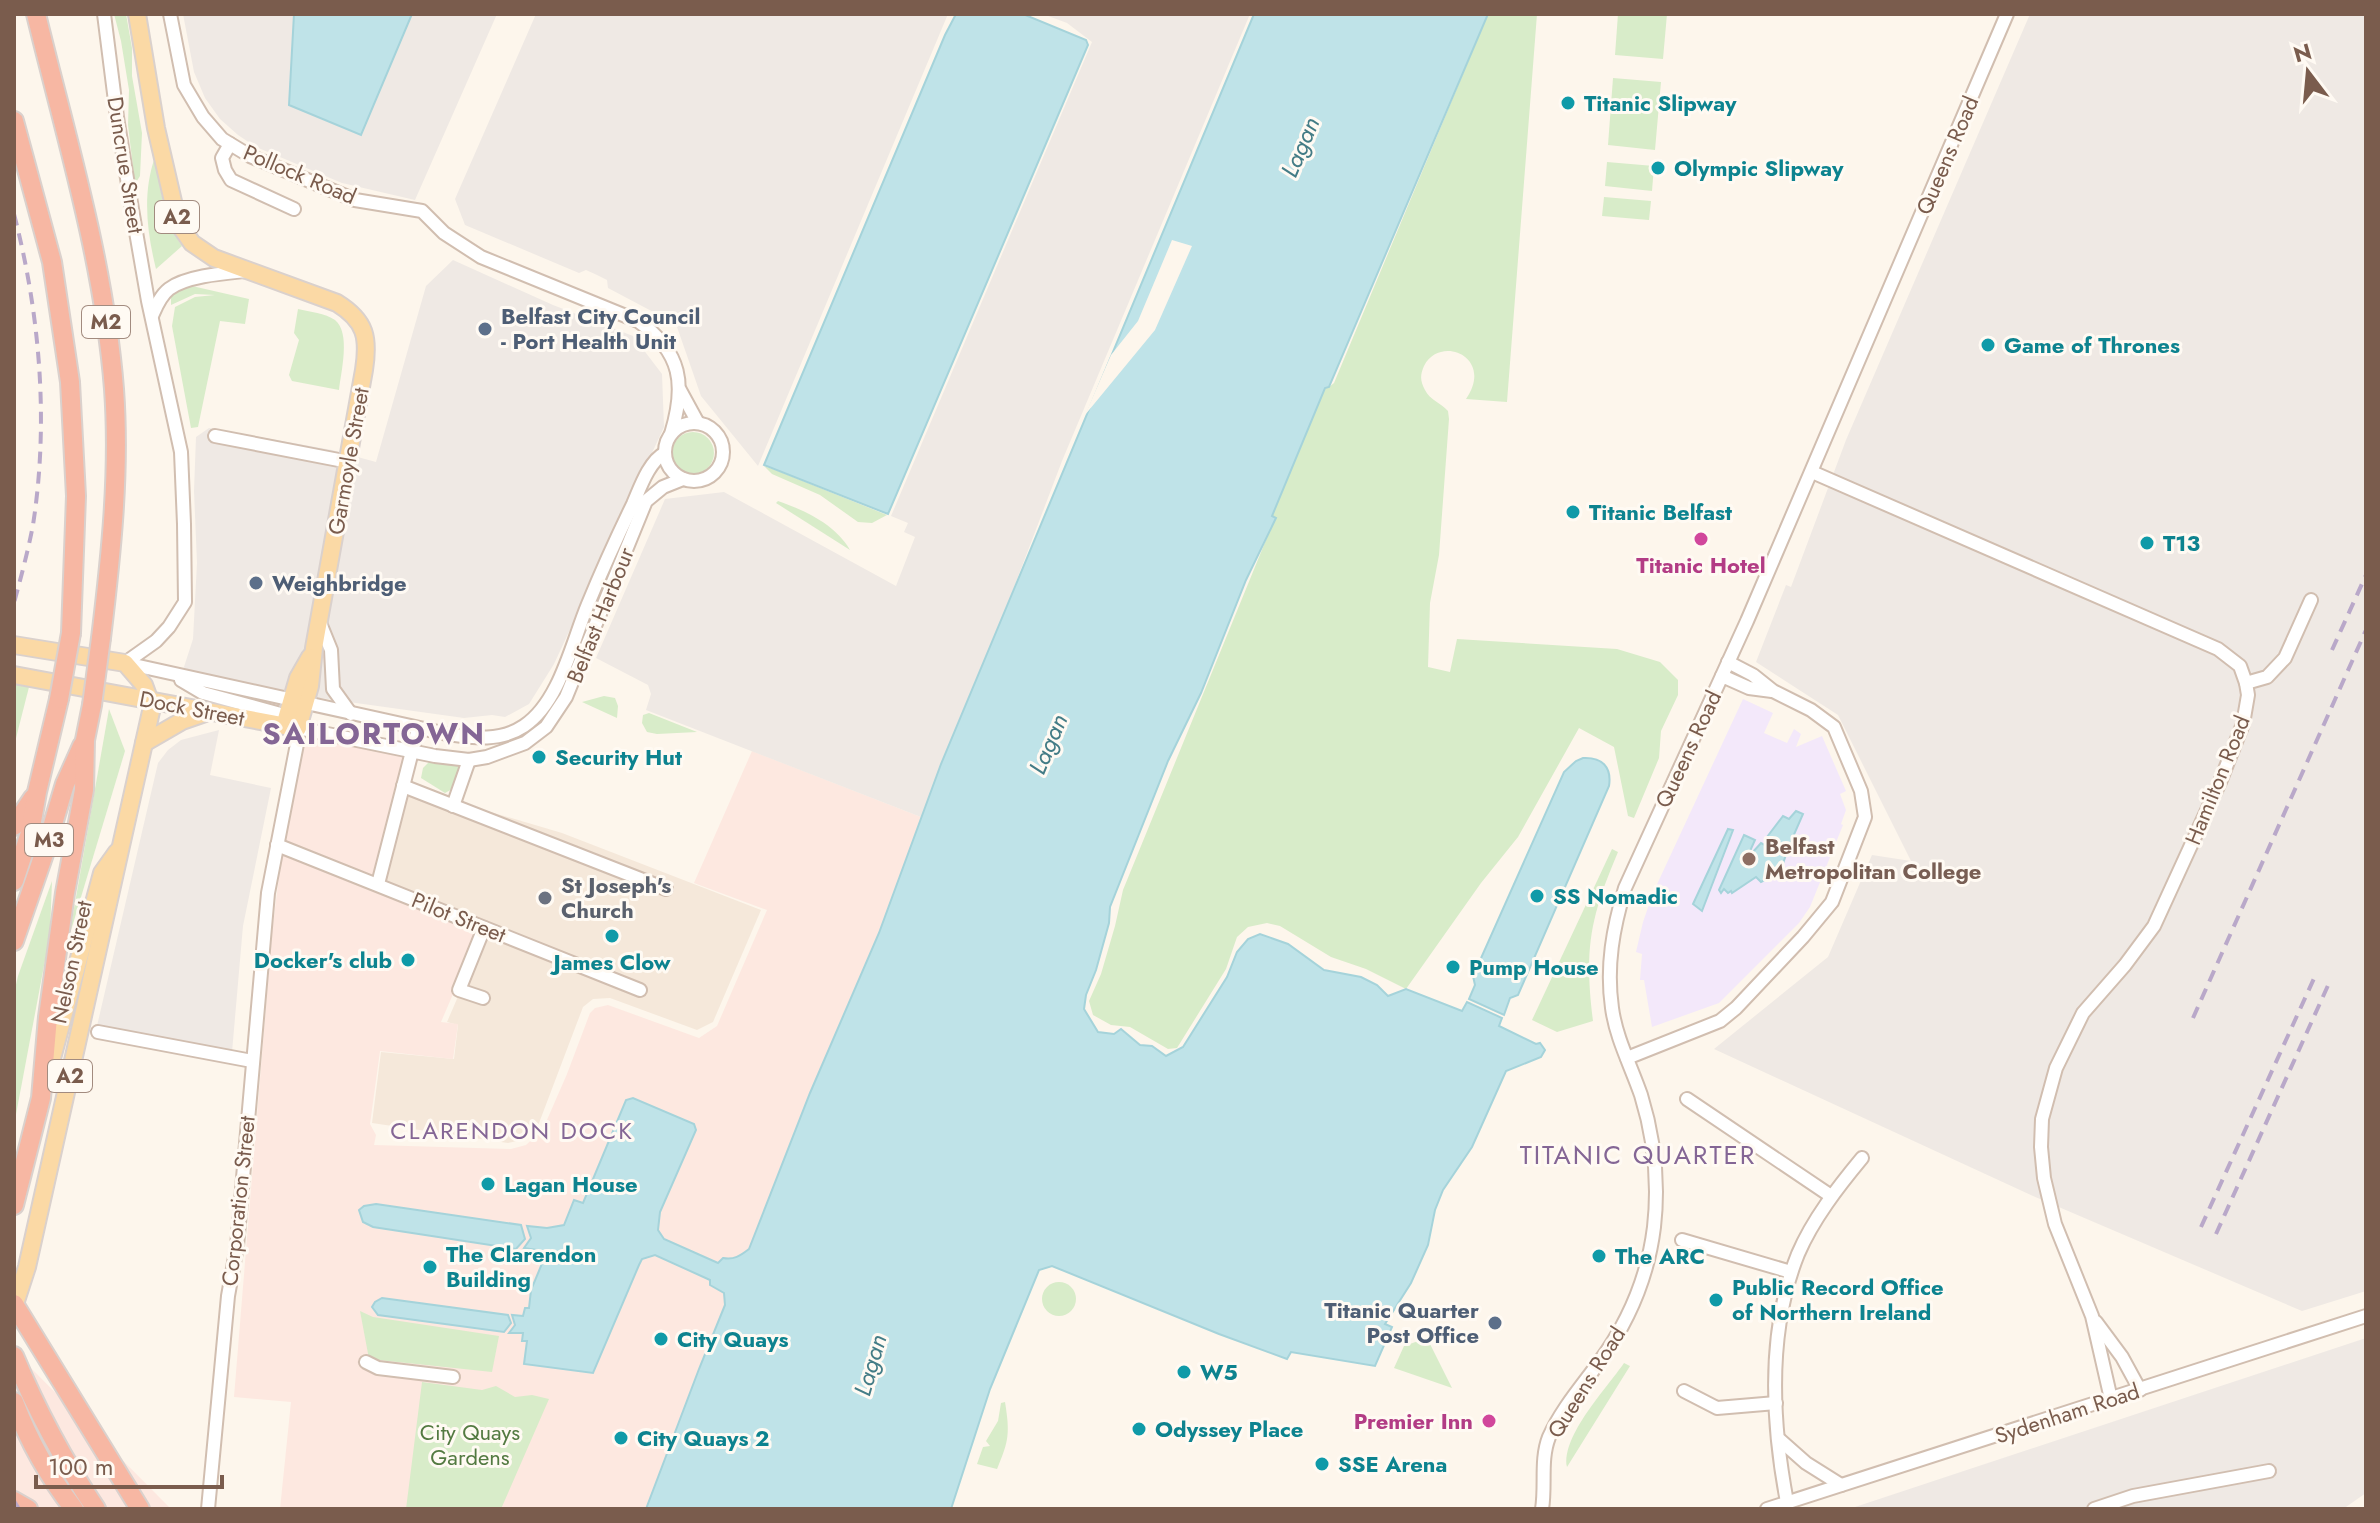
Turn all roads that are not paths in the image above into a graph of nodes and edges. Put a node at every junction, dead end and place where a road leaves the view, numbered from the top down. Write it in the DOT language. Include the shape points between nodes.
graph roads {
  1 [pos="36,14"];
  2 [pos="104,14"];
  3 [pos="137,14"];
  4 [pos="170,14"];
  5 [pos="2007,14"];
  6 [pos="14,121"];
  7 [pos="230,144"];
  8 [pos="294,209"];
  9 [pos="245,271"];
  10 [pos="152,316"];
  11 [pos="680,390"];
  12 [pos="698,423"];
  13 [pos="671,434"];
  14 [pos="215,436"];
  15 [pos="665,453"];
  16 [pos="349,462"];
  17 [pos="1812,472"];
  18 [pos="683,479"];
  19 [pos="2311,600"];
  20 [pos="320,623"];
  21 [pos="14,645"];
  22 [pos="1728,662"];
  23 [pos="125,663"];
  24 [pos="18,674"];
  25 [pos="1722,676"];
  26 [pos="2246,683"];
  27 [pos="1773,691"];
  28 [pos="150,700"];
  29 [pos="210,712"];
  30 [pos="351,714"];
  31 [pos="293,715"];
  32 [pos="418,728"];
  33 [pos="506,735"];
  34 [pos="85,740"];
  35 [pos="144,743"];
  36 [pos="511,750"];
  37 [pos="413,752"];
  38 [pos="469,760"];
  39 [pos="403,786"];
  40 [pos="37,792"];
  41 [pos="453,806"];
  42 [pos="14,826"];
  43 [pos="277,845"];
  44 [pos="120,847"];
  45 [pos="14,881"];
  46 [pos="378,884"];
  47 [pos="666,889"];
  48 [pos="268,893"];
  49 [pos="484,928"];
  50 [pos="14,941"];
  51 [pos="640,990"];
  52 [pos="483,998"];
  53 [pos="98,1032"];
  54 [pos="1627,1058"];
  55 [pos="252,1061"];
  56 [pos="41,1098"];
  57 [pos="1687,1099"];
  58 [pos="1862,1158"];
  59 [pos="1831,1196"];
  60 [pos="14,1205"];
  61 [pos="1682,1240"];
  62 [pos="1791,1272"];
  63 [pos="14,1305"];
  64 [pos="2092,1316"];
  65 [pos="2366,1316"];
  66 [pos="14,1356"];
  67 [pos="366,1362"];
  68 [pos="453,1377"];
  69 [pos="2140,1390"];
  70 [pos="1684,1391"];
  71 [pos="2111,1399"];
  72 [pos="14,1402"];
  73 [pos="1776,1403"];
  74 [pos="1779,1440"];
  75 [pos="2269,1471"];
  76 [pos="1841,1485"];
  77 [pos="1787,1502"];
  78 [pos="1544,1506"];
  79 [pos="74,1509"];
  80 [pos="96,1509"];
  81 [pos="140,1509"];
  82 [pos="208,1509"];
  83 [pos="1767,1509"];
  84 [pos="2094,1509"];
  1 -- 34 [label="highway, M2, bridge" via="103,300 114,392 113,515"];
  2 -- 10 [label="street, Duncrue Street"];
  3 -- 9 [label="main road, Duncrue Street / A2" via="178,223 192,243"];
  4 -- 7 [label="street, Pollock Road" via="184,85 203,117"];
  5 -- 17 [label="street, Queens Road"];
  6 -- 40 [label="highway, M2, bridge" via="52,262 70,382 76,496 71,633"];
  7 -- 8 [label="street" via="222,158 231,180"];
  7 -- 11 [label="street, Pollock Road" via="355,200 422,211 481,257 638,321 668,350"];
  9 -- 10 [label="street" via="177,284"];
  9 -- 16 [label="main road, Garmoyle Street / A2" via="337,303 360,322 366,358"];
  10 -- 23 [label="street" via="181,452 185,602 156,641"];
  11 -- 12 [label="street"];
  11 -- 13 [label="street"];
  12 -- 13 [label="street"];
  12 -- 18 [label="street" via="720,439 721,462 706,479"];
  13 -- 15 [label="street"];
  14 -- 16 [label="street"];
  15 -- 18 [label="street" via="670,469"];
  15 -- 33 [label="street, Belfast Harbour" via="658,456 634,500 551,697 536,716"];
  16 -- 20 [label="main road, Garmoyle Street / A2"];
  17 -- 22 [label="street, Queens Road"];
  17 -- 26 [label="street, Hamilton Road" via="2218,649 2240,666"];
  18 -- 36 [label="street, Belfast Harbour" via="646,501 566,697 546,727"];
  19 -- 26 [label="street" via="2285,658 2267,677"];
  20 -- 30 [label="street" via="331,650 333,689"];
  20 -- 31 [label="main road, Garmoyle Street / A2" via="298,678"];
  21 -- 23 [label="main road, Dock Street"];
  22 -- 25 [label="street, Queens Road"];
  22 -- 27 [label="street"];
  23 -- 28 [label="main road"];
  23 -- 31 [label="street, Dock Street"];
  24 -- 28 [label="main road, Dock Street"];
  25 -- 27 [label="street"];
  25 -- 54 [label="street, Queens Road" via="1616,916 1610,951 1612,1011"];
  26 -- 64 [label="street, Hamilton Road" via="2243,724 2154,926 2083,1013 2056,1068 2042,1119 2044,1178 2055,1224"];
  27 -- 54 [label="street" via="1834,727 1865,805 1832,902 1720,1021"];
  28 -- 29 [label="main road, Dock Street"];
  28 -- 35 [label="main road, Nelson Street / A2"];
  29 -- 31 [label="main road, Dock Street"];
  29 -- 35 [label="main road"];
  30 -- 31 [label="street, Dock Street"];
  30 -- 32 [label="street, Dock Street"];
  31 -- 37 [label="street, Dock Street"];
  31 -- 43 [label="street, Garmoyle Street" via="297,744"];
  32 -- 33 [label="street, Dock Street" via="481,739"];
  32 -- 37 [label="street"];
  34 -- 50 [label="highway, M3" via="65,784"];
  34 -- 56 [label="highway" via="84,790 65,893"];
  35 -- 44 [label="main road, Nelson Street / A2"];
  36 -- 38 [label="street, Dock Street"];
  37 -- 38 [label="street, Dock Street"];
  37 -- 39 [label="street"];
  38 -- 41 [label="street"];
  39 -- 41 [label="street"];
  39 -- 46 [label="street"];
  40 -- 42 [label="highway, M2"];
  40 -- 45 [label="highway, M3"];
  41 -- 47 [label="street"];
  43 -- 46 [label="street, Pilot Street"];
  43 -- 48 [label="street, Garmoyle Street"];
  44 -- 56 [label="main road, A2" via="102,873"];
  44 -- 63 [label="main road, Nelson Street / A2" via="27,1267"];
  46 -- 49 [label="street, Pilot Street"];
  48 -- 55 [label="street, Corporation Street"];
  49 -- 51 [label="street, Pilot Street"];
  49 -- 52 [label="street" via="459,990"];
  53 -- 55 [label="street"];
  54 -- 78 [label="street, Queens Road" via="1651,1139 1654,1228 1644,1278 1629,1313 1549,1438 1543,1461"];
  55 -- 82 [label="street, Corporation Street"];
  56 -- 60 [label="highway"];
  57 -- 59 [label="street"];
  58 -- 59 [label="street"];
  59 -- 62 [label="street"];
  61 -- 62 [label="street"];
  62 -- 73 [label="street" via="1778,1336"];
  63 -- 81 [label="highway"];
  64 -- 69 [label="street, Hamilton Road"];
  64 -- 71 [label="street, Hamilton Road"];
  65 -- 69 [label="street, Sydenham Road"];
  66 -- 80 [label="highway" via="42,1419"];
  67 -- 68 [label="street"];
  69 -- 71 [label="street, Sydenham Road"];
  70 -- 73 [label="street" via="1717,1408"];
  71 -- 76 [label="street, Sydenham Road"];
  72 -- 79 [label="highway"];
  73 -- 74 [label="street"];
  74 -- 76 [label="street"];
  74 -- 77 [label="street"];
  75 -- 84 [label="street" via="2133,1496"];
  76 -- 77 [label="street, Sydenham Road"];
  77 -- 83 [label="street, Sydenham Road"];
}
